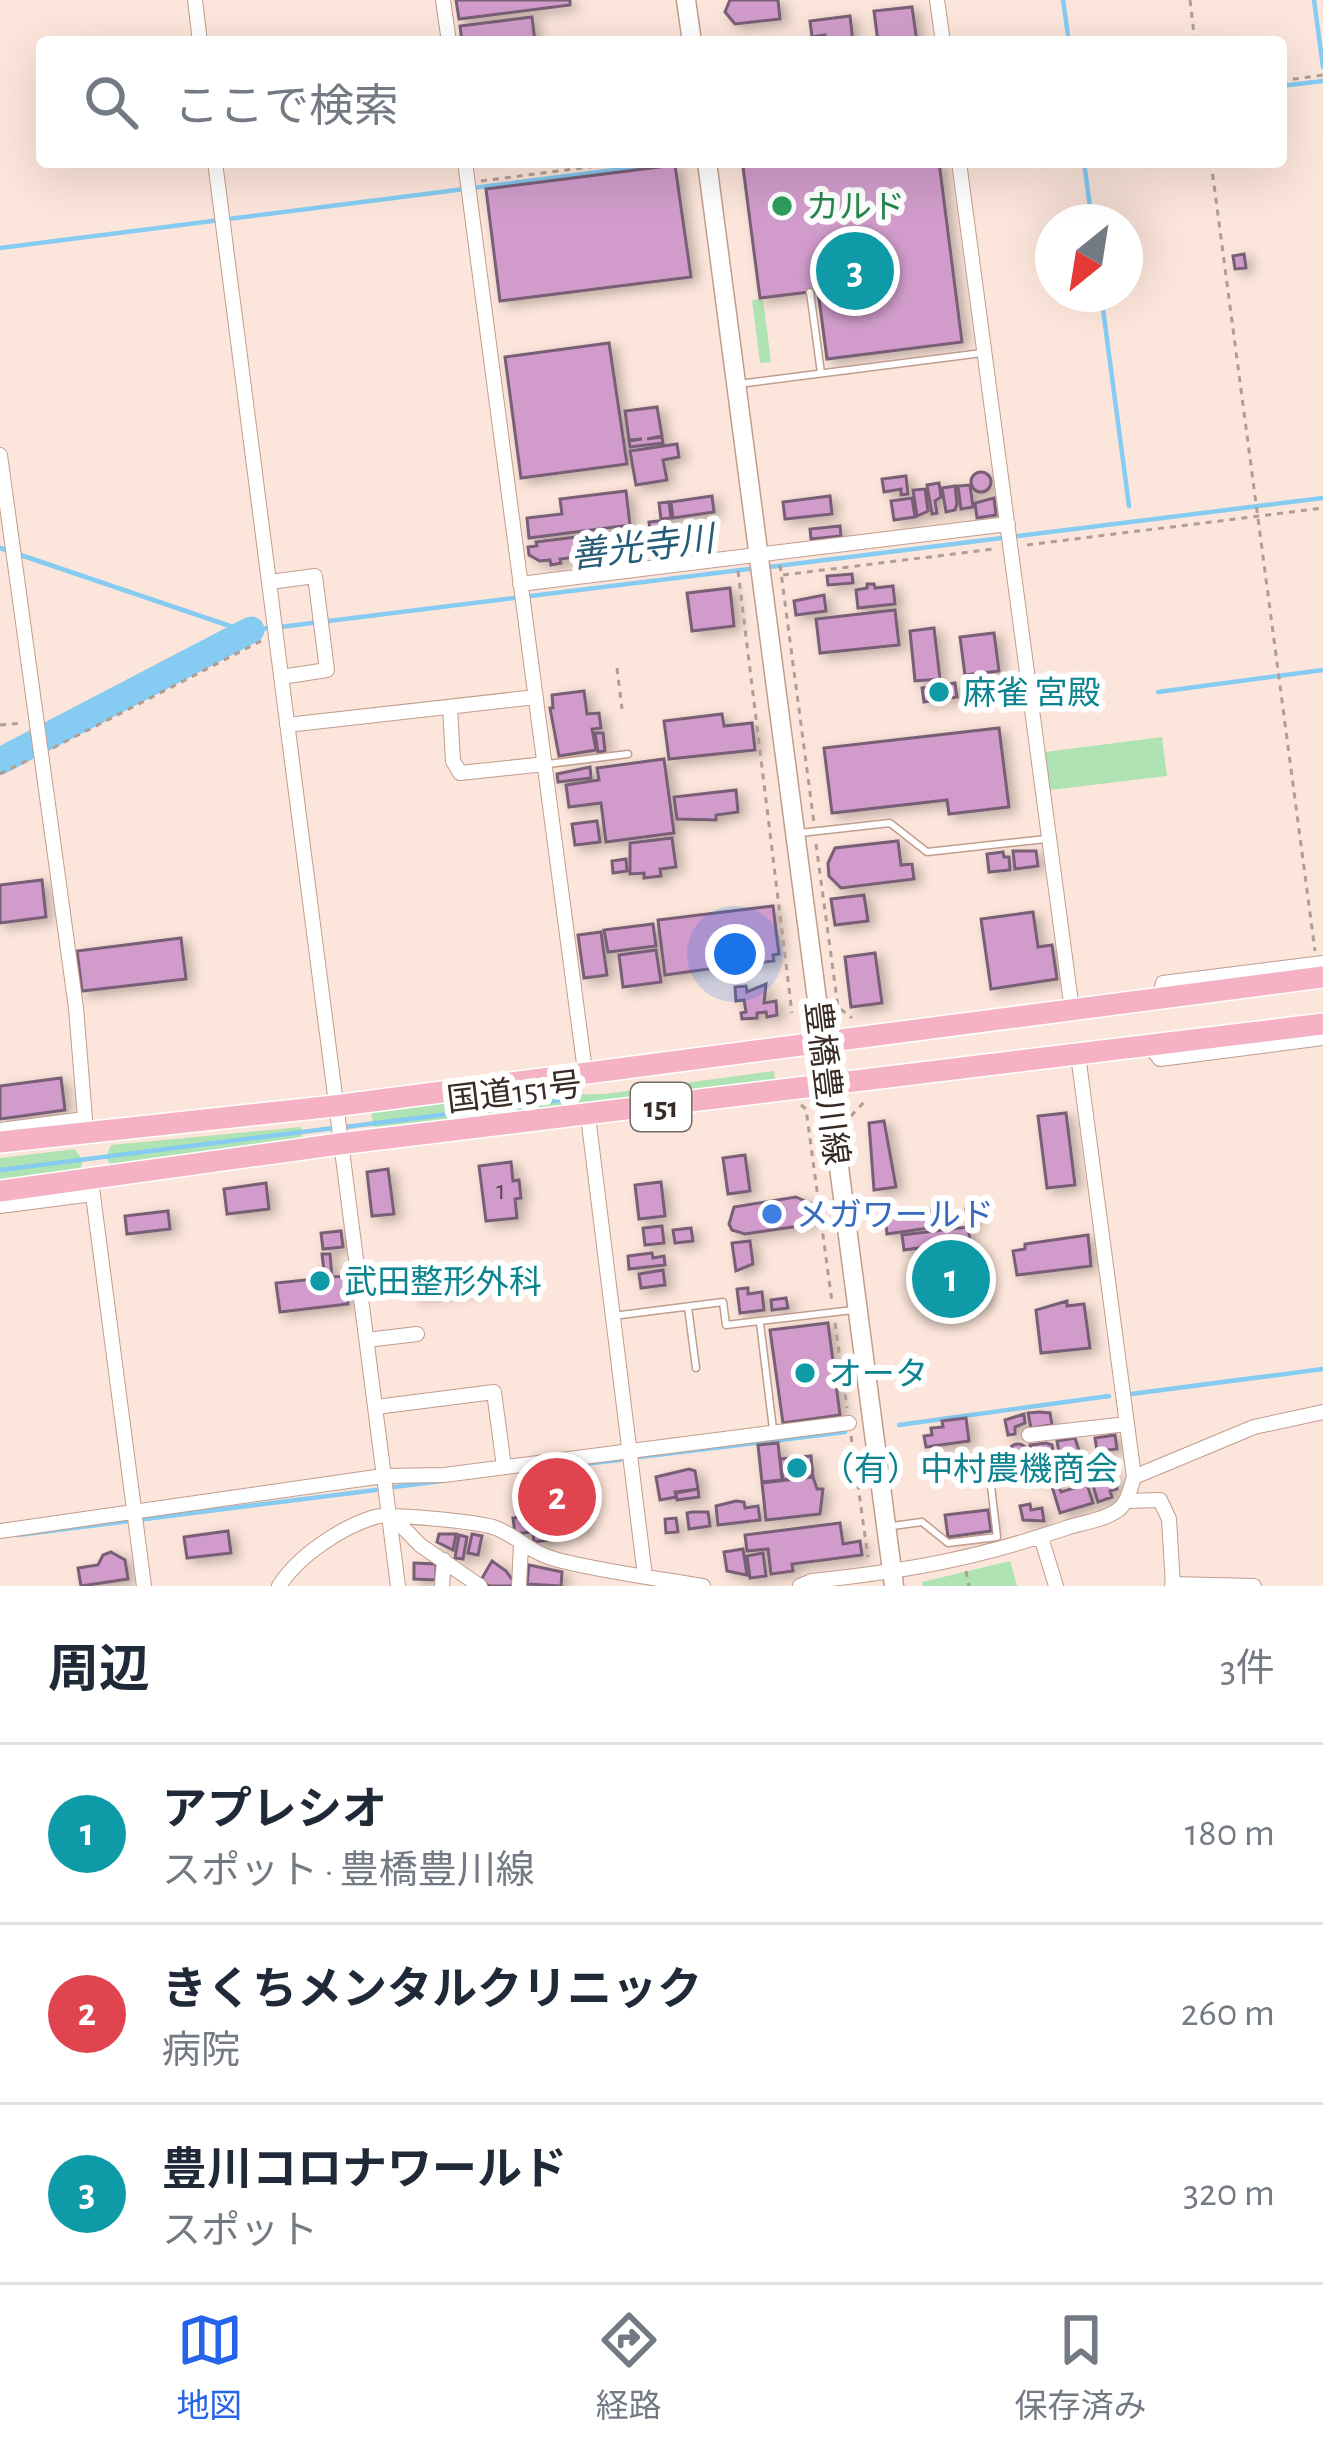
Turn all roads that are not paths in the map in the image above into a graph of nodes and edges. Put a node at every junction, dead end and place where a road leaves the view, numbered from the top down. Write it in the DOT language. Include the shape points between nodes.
graph roads {
  1 [pos="195,0"];
  2 [pos="443,0"];
  3 [pos="686,0"];
  4 [pos="938,0"];
  5 [pos="199,36"];
  6 [pos="448,36"];
  7 [pos="691,36"];
  8 [pos="942,36"];
  9 [pos="216,168"];
  10 [pos="466,168"];
  11 [pos="708,168"];
  12 [pos="960,168"];
  13 [pos="810,292"];
  14 [pos="985,352"];
  15 [pos="821,373"];
  16 [pos="736,384"];
  17 [pos="0,455"];
  18 [pos="1009,537"];
  19 [pos="768,568"];
  20 [pos="270,582"];
  21 [pos="522,595"];
  22 [pos="281,677"];
  23 [pos="536,697"];
  24 [pos="450,706"];
  25 [pos="287,725"];
  26 [pos="628,754"];
  27 [pos="545,764"];
  28 [pos="805,833"];
  29 [pos="1049,838"];
  30 [pos="1321,968"];
  31 [pos="1072,1010"];
  32 [pos="1323,1024"];
  33 [pos="1323,1037"];
  34 [pos="821,1040"];
  35 [pos="1150,1046"];
  36 [pos="1078,1055"];
  37 [pos="585,1071"];
  38 [pos="828,1086"];
  39 [pos="334,1106"];
  40 [pos="588,1116"];
  41 [pos="86,1125"];
  42 [pos="0,1130"];
  43 [pos="0,1142"];
  44 [pos="339,1144"];
  45 [pos="92,1187"];
  46 [pos="0,1191"];
  47 [pos="0,1206"];
  48 [pos="688,1307"];
  49 [pos="857,1309"];
  50 [pos="612,1316"];
  51 [pos="760,1322"];
  52 [pos="417,1334"];
  53 [pos="367,1340"];
  54 [pos="696,1368"];
  55 [pos="376,1407"];
  56 [pos="1323,1412"];
  57 [pos="849,1423"];
  58 [pos="1126,1424"];
  59 [pos="774,1432"];
  60 [pos="1030,1435"];
  61 [pos="629,1451"];
  62 [pos="504,1467"];
  63 [pos="383,1476"];
  64 [pos="1134,1478"];
  65 [pos="991,1486"];
  66 [pos="1126,1502"];
  67 [pos="134,1514"];
  68 [pos="391,1515"];
  69 [pos="886,1527"];
  70 [pos="0,1531"];
  71 [pos="1041,1537"];
  72 [pos="521,1545"];
  73 [pos="444,1560"];
  74 [pos="644,1576"];
  75 [pos="610,1578"];
  76 [pos="893,1579"];
  77 [pos="808,1584"];
  78 [pos="1173,1585"];
  79 [pos="144,1586"];
  80 [pos="279,1586"];
  81 [pos="398,1586"];
  82 [pos="442,1586"];
  83 [pos="480,1586"];
  84 [pos="519,1586"];
  85 [pos="703,1586"];
  86 [pos="1056,1586"];
  87 [pos="1254,1586"];
  1 -- 5 [label="street"];
  2 -- 6 [label="street"];
  3 -- 7 [label="main road"];
  4 -- 8 [label="street"];
  9 -- 20 [label="street"];
  10 -- 21 [label="street"];
  11 -- 16 [label="main road, 豊橋豊川線"];
  12 -- 14 [label="street"];
  13 -- 15 [label="lane"];
  14 -- 15 [label="lane"];
  14 -- 18 [label="street"];
  15 -- 16 [label="lane"];
  16 -- 19 [label="main road, 豊橋豊川線"];
  17 -- 41 [label="street"];
  18 -- 19 [label="street"];
  18 -- 29 [label="street"];
  19 -- 21 [label="street"];
  19 -- 28 [label="main road, 豊橋豊川線"];
  20 -- 22 [label="street"];
  20 -- 22 [label="street" via="315,576 327,670"];
  21 -- 23 [label="street"];
  22 -- 25 [label="street"];
  23 -- 24 [label="street"];
  23 -- 27 [label="street"];
  24 -- 25 [label="street"];
  24 -- 27 [label="street" via="460,772"];
  25 -- 39 [label="street"];
  26 -- 27 [label="lane"];
  27 -- 37 [label="street"];
  28 -- 29 [label="lane" via="890,823 927,852"];
  28 -- 34 [label="main road, 豊橋豊川線"];
  29 -- 31 [label="street"];
  30 -- 31 [label="highway, 国道151号 / 151"];
  31 -- 34 [label="highway, 国道151号 / 151"];
  32 -- 35 [label="highway, 国道151号 / 151"];
  33 -- 35 [label="street" via="1160,1059"];
  34 -- 37 [label="highway, 国道151号 / 151"];
  34 -- 38 [label="main road, 豊橋豊川線"];
  35 -- 36 [label="highway, 国道151号 / 151"];
  36 -- 38 [label="highway, 国道151号 / 151"];
  36 -- 58 [label="street"];
  37 -- 39 [label="highway, 国道151号 / 151"];
  38 -- 40 [label="highway, 国道151号 / 151"];
  38 -- 49 [label="main road, 豊橋豊川線"];
  39 -- 41 [label="highway, 国道151号 / 151"];
  39 -- 44 [label="street"];
  40 -- 44 [label="highway, 国道151号 / 151"];
  40 -- 50 [label="street"];
  41 -- 42 [label="street"];
  41 -- 43 [label="highway, 国道151号 / 151"];
  44 -- 45 [label="highway, 国道151号 / 151"];
  44 -- 53 [label="street"];
  45 -- 46 [label="highway, 国道151号 / 151"];
  45 -- 47 [label="street"];
  45 -- 67 [label="street"];
  48 -- 50 [label="lane"];
  48 -- 51 [label="lane" via="723,1302 726,1325"];
  48 -- 54 [label="lane"];
  49 -- 51 [label="lane"];
  49 -- 69 [label="main road, 豊橋豊川線"];
  50 -- 61 [label="street"];
  51 -- 59 [label="lane"];
  52 -- 53 [label="street"];
  53 -- 55 [label="street"];
  55 -- 62 [label="street" via="494,1392"];
  55 -- 63 [label="street"];
  56 -- 64 [label="street" via="1254,1427"];
  57 -- 59 [label="street"];
  58 -- 60 [label="street"];
  58 -- 64 [label="street"];
  59 -- 61 [label="street"];
  61 -- 62 [label="street"];
  61 -- 74 [label="street"];
  62 -- 63 [label="street"];
  63 -- 67 [label="street"];
  63 -- 68 [label="street"];
  64 -- 66 [label="street"];
  65 -- 69 [label="lane" via="997,1537 948,1543 922,1522"];
  66 -- 71 [label="street"];
  66 -- 78 [label="street" via="1160,1500"];
  67 -- 70 [label="street"];
  67 -- 79 [label="street"];
  68 -- 72 [label="street" via="476,1523"];
  68 -- 73 [label="street"];
  68 -- 80 [label="street" via="305,1557"];
  68 -- 81 [label="street"];
  69 -- 76 [label="main road, 豊橋豊川線"];
  71 -- 76 [label="street"];
  71 -- 86 [label="street"];
  72 -- 75 [label="street"];
  72 -- 84 [label="street"];
  73 -- 82 [label="street"];
  73 -- 83 [label="street"];
  74 -- 75 [label="street"];
  74 -- 85 [label="street"];
  76 -- 77 [label="street"];
  78 -- 87 [label="street"];
}
